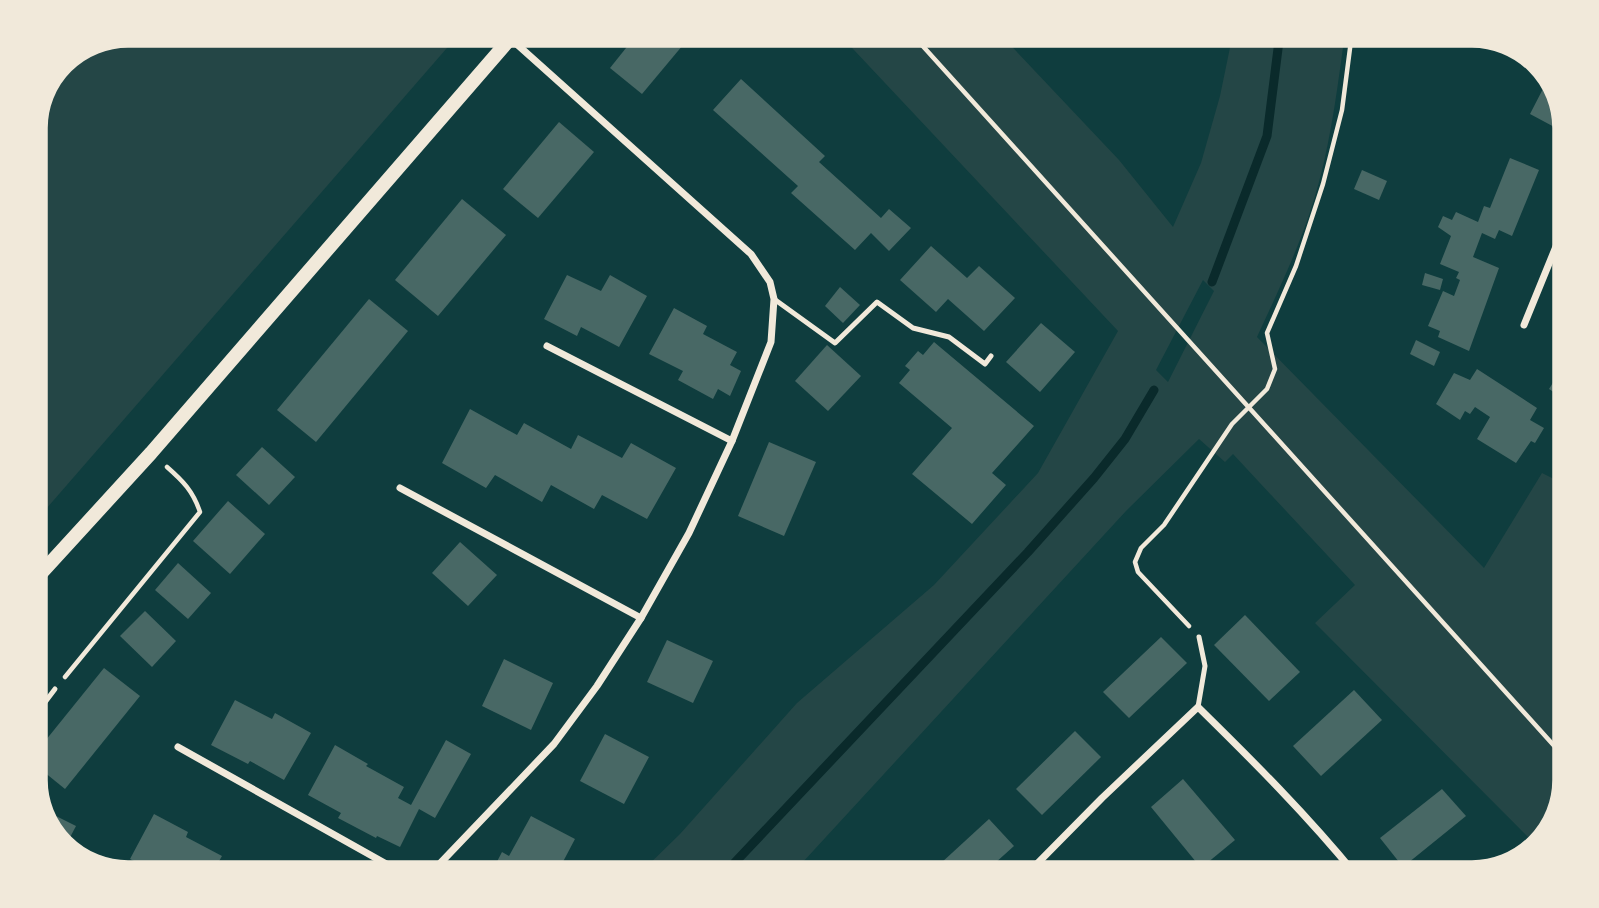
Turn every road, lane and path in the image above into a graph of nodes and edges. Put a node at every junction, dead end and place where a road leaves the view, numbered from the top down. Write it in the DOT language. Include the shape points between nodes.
graph roads {
  1 [pos="505,45"];
  2 [pos="523,45"];
  3 [pos="922,45"];
  4 [pos="1350,45"];
  5 [pos="1553,253"];
  6 [pos="774,299"];
  7 [pos="1524,325"];
  8 [pos="547,346"];
  9 [pos="991,356"];
  10 [pos="732,441"];
  11 [pos="151,453"];
  12 [pos="400,488"];
  13 [pos="46,568"];
  14 [pos="641,618"];
  15 [pos="1199,636"];
  16 [pos="55,689"];
  17 [pos="46,701"];
  18 [pos="1198,707"];
  19 [pos="1554,746"];
  20 [pos="178,747"];
  21 [pos="383,862"];
  22 [pos="441,862"];
  23 [pos="1039,862"];
  24 [pos="1346,862"];
  1 -- 11 [label="main road"];
  2 -- 6 [label="street" via="751,254 770,282"];
  3 -- 19 [label="path"];
  4 -- 15 [label="path" via="1342,110 1323,184 1296,266 1267,333 1275,369 1267,389 1232,424 1135,562 1138,572"];
  5 -- 7 [label="street"];
  6 -- 9 [label="lane" via="835,343 877,302 913,328 949,337 985,364"];
  6 -- 10 [label="street" via="771,342"];
  8 -- 10 [label="street"];
  10 -- 14 [label="street" via="689,533"];
  11 -- 13 [label="main road"];
  11 -- 16 [label="path" via="187,484 200,512"];
  12 -- 14 [label="street"];
  14 -- 22 [label="street" via="554,744"];
  15 -- 18 [label="lane" via="1205,666"];
  16 -- 17 [label="lane"];
  18 -- 23 [label="street"];
  18 -- 24 [label="street"];
  20 -- 21 [label="street"];
}
